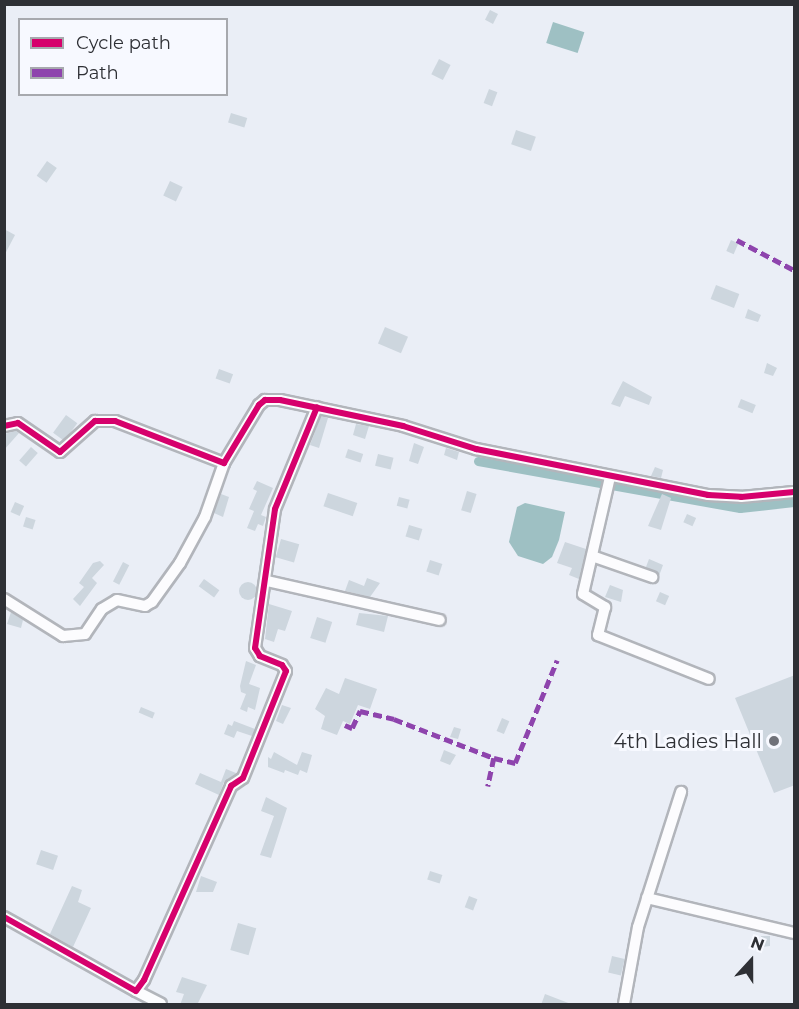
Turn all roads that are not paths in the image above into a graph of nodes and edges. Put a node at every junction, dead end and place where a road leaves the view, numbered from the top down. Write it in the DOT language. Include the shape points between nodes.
graph roads {
  1 [pos="317,407"];
  2 [pos="4,426"];
  3 [pos="224,463"];
  4 [pos="610,477"];
  5 [pos="795,492"];
  6 [pos="592,556"];
  7 [pos="652,578"];
  8 [pos="267,581"];
  9 [pos="4,599"];
  10 [pos="440,621"];
  11 [pos="709,679"];
  12 [pos="681,792"];
  13 [pos="647,898"];
  14 [pos="4,917"];
  15 [pos="795,933"];
  16 [pos="136,991"];
  17 [pos="157,1004"];
  18 [pos="624,1005"];
  1 -- 3 [label="street" via="265,400"];
  1 -- 5 [label="street" via="476,449 708,495 741,497"];
  1 -- 8 [label="street" via="275,509"];
  2 -- 3 [label="street" via="18,423 60,452 95,421 115,421"];
  3 -- 9 [label="street" via="205,517 152,602 145,606 117,600 102,609 85,634 63,636"];
  4 -- 6 [label="street"];
  6 -- 7 [label="street"];
  6 -- 11 [label="street" via="583,594 605,607 598,635"];
  8 -- 10 [label="street"];
  8 -- 16 [label="street" via="255,648 260,656 286,671 243,778 231,786"];
  12 -- 13 [label="street"];
  13 -- 15 [label="street"];
  13 -- 18 [label="street"];
  14 -- 16 [label="street"];
  16 -- 17 [label="street"];
}
